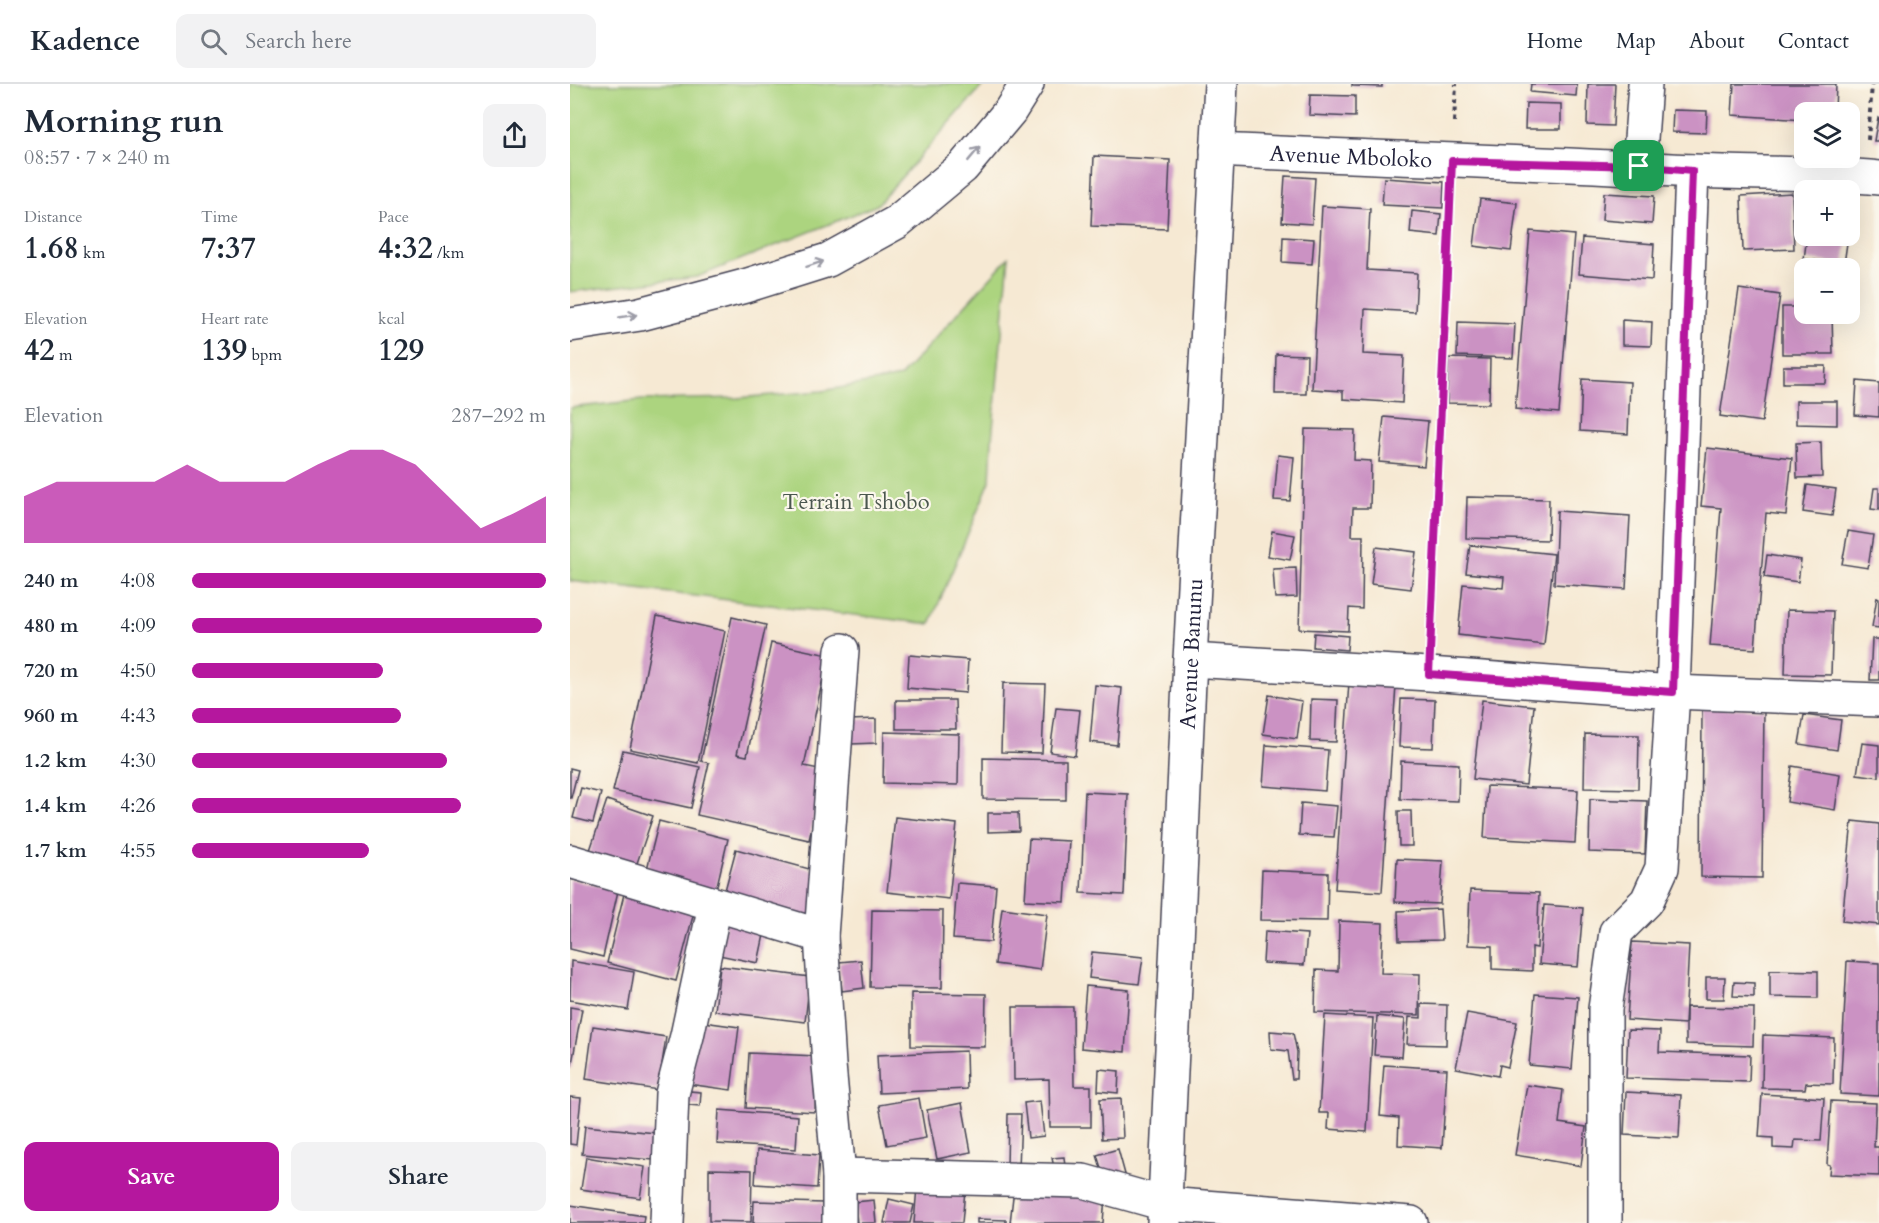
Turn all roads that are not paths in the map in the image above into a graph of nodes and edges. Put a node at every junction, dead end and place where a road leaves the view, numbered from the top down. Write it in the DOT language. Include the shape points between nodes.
graph roads {
  1 [pos="1027,84"];
  2 [pos="1221,84"];
  3 [pos="1645,84"];
  4 [pos="1217,150"];
  5 [pos="1639,166"];
  6 [pos="1692,171"];
  7 [pos="1872,177"];
  8 [pos="570,325"];
  9 [pos="842,650"];
  10 [pos="1190,660"];
  11 [pos="1673,692"];
  12 [pos="1879,700"];
  13 [pos="570,861"];
  14 [pos="715,904"];
  15 [pos="821,936"];
  16 [pos="839,1175"];
  17 [pos="1165,1214"];
  18 [pos="667,1223"];
  19 [pos="840,1223"];
  20 [pos="1411,1223"];
  21 [pos="1605,1223"];
  8 -- 1 [label="main road, one-way" via="640,314 828,260 897,222 963,167 1010,111"];
  2 -- 4 [label="main road, Avenue Banunu"];
  3 -- 5 [label="main road"];
  4 -- 5 [label="main road, Avenue Mboloko"];
  4 -- 10 [label="main road, Avenue Banunu"];
  5 -- 6 [label="main road, Avenue Mboloko"];
  6 -- 7 [label="main road, Avenue Mboloko"];
  6 -- 11 [label="main road"];
  9 -- 15 [label="main road"];
  10 -- 11 [label="main road"];
  10 -- 17 [label="main road, Avenue Banunu"];
  11 -- 12 [label="main road"];
  11 -- 21 [label="main road" via="1662,868 1647,901 1616,932 1605,1009"];
  13 -- 14 [label="main road"];
  14 -- 15 [label="main road"];
  14 -- 18 [label="main road" via="672,1095"];
  15 -- 16 [label="main road"];
  16 -- 17 [label="main road" via="1083,1181"];
  16 -- 19 [label="main road"];
  17 -- 20 [label="main road"];
}
